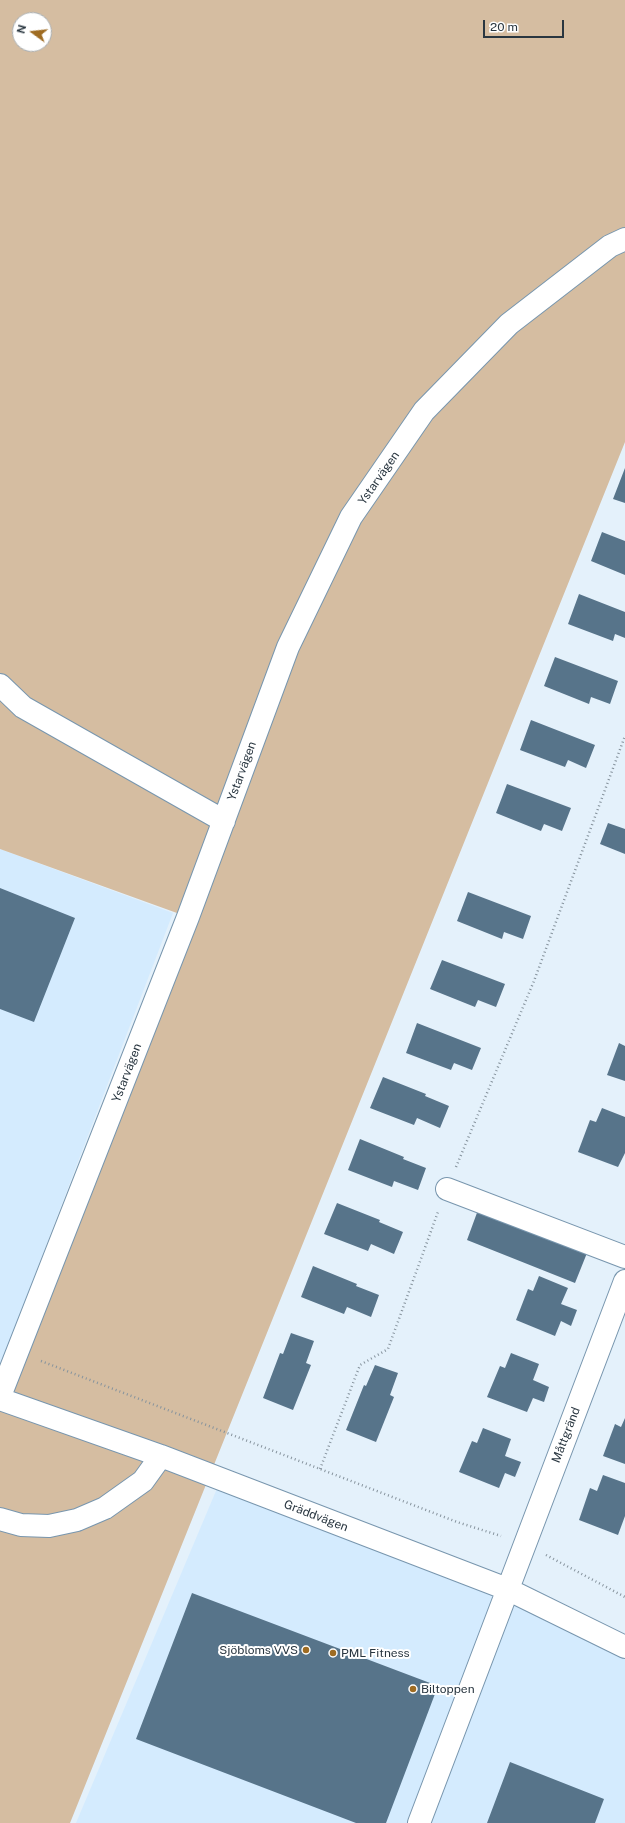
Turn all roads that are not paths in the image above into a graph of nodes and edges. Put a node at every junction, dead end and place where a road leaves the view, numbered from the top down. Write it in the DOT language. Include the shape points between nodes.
graph roads {
  1 [pos="625,239"];
  2 [pos="0,685"];
  3 [pos="224,821"];
  4 [pos="447,1189"];
  5 [pos="625,1257"];
  6 [pos="625,1281"];
  7 [pos="0,1396"];
  8 [pos="0,1399"];
  9 [pos="161,1456"];
  10 [pos="0,1519"];
  11 [pos="506,1589"];
  12 [pos="625,1647"];
  13 [pos="419,1823"];
  1 -- 3 [label="street, Ystarvägen" via="610,246 509,324 424,411 352,517 288,647"];
  2 -- 3 [label="street" via="23,707"];
  3 -- 7 [label="street, Ystarvägen"];
  4 -- 5 [label="street"];
  6 -- 11 [label="street, Måttgränd"];
  8 -- 9 [label="street, Gräddvägen"];
  9 -- 10 [label="street" via="143,1481 105,1508 77,1520 49,1526 21,1525"];
  9 -- 11 [label="street, Gräddvägen"];
  11 -- 12 [label="street, Gräddvägen"];
  11 -- 13 [label="street, Måttgränd"];
}
